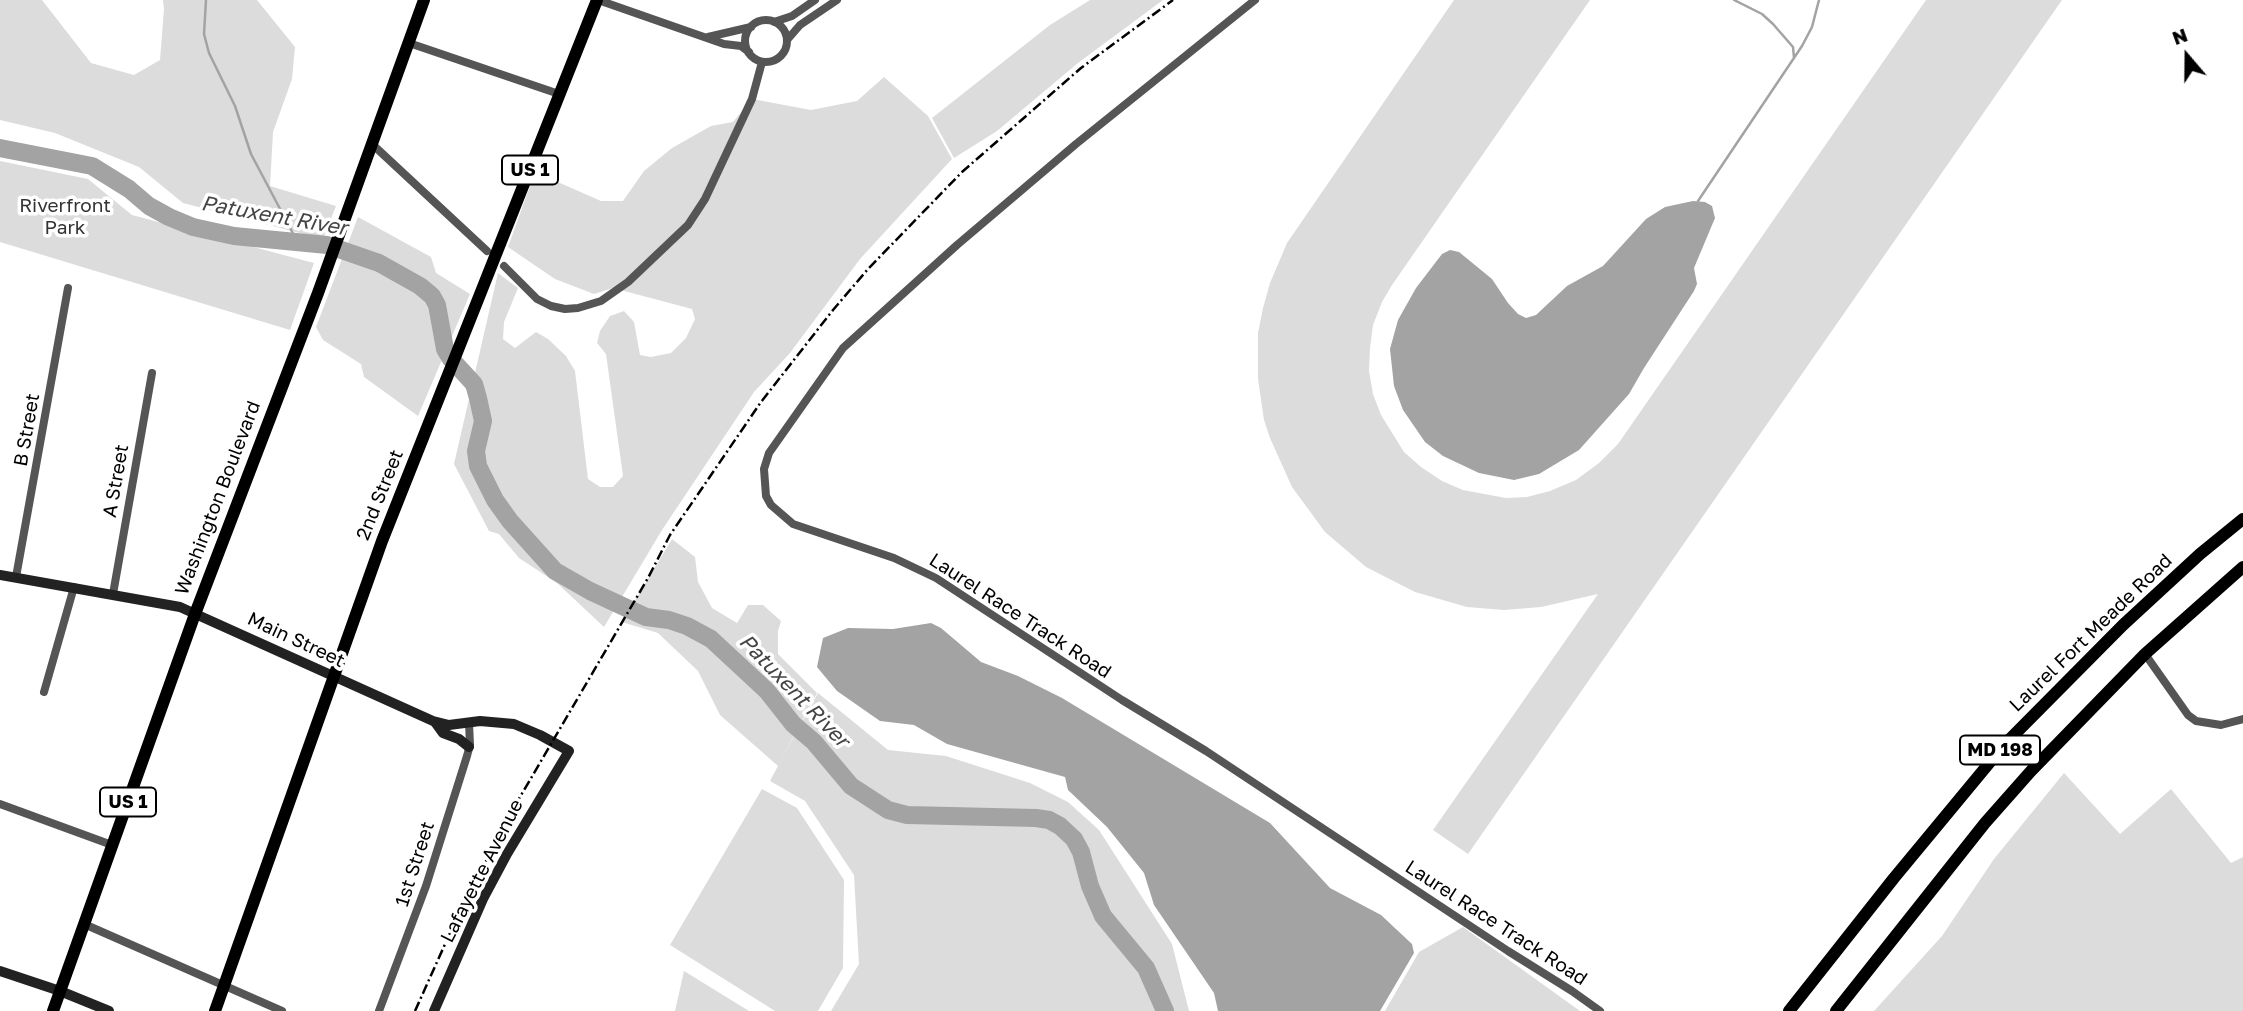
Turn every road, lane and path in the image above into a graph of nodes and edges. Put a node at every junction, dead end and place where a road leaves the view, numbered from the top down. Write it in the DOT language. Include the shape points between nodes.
graph roads {
  1 [pos="424,0"];
  2 [pos="597,0"];
  3 [pos="815,0"];
  4 [pos="837,0"];
  5 [pos="1255,0"];
  6 [pos="774,22"];
  7 [pos="751,27"];
  8 [pos="708,37"];
  9 [pos="787,40"];
  10 [pos="409,43"];
  11 [pos="748,52"];
  12 [pos="762,62"];
  13 [pos="559,94"];
  14 [pos="372,144"];
  15 [pos="487,251"];
  16 [pos="504,266"];
  17 [pos="68,288"];
  18 [pos="152,373"];
  19 [pos="2243,519"];
  20 [pos="2243,567"];
  21 [pos="0,575"];
  22 [pos="16,577"];
  23 [pos="74,587"];
  24 [pos="113,594"];
  25 [pos="195,614"];
  26 [pos="2145,654"];
  27 [pos="335,677"];
  28 [pos="44,692"];
  29 [pos="2243,719"];
  30 [pos="435,722"];
  31 [pos="469,723"];
  32 [pos="469,747"];
  33 [pos="569,751"];
  34 [pos="0,804"];
  35 [pos="112,845"];
  36 [pos="84,924"];
  37 [pos="0,971"];
  38 [pos="224,986"];
  39 [pos="60,991"];
  40 [pos="53,1011"];
  41 [pos="108,1011"];
  42 [pos="215,1011"];
  43 [pos="282,1011"];
  44 [pos="379,1011"];
  45 [pos="434,1011"];
  46 [pos="1600,1011"];
  47 [pos="1789,1011"];
  48 [pos="1836,1011"];
  1 -- 10 [label="main road, Washington Boulevard / US 1"];
  2 -- 8 [label="street"];
  2 -- 13 [label="main road, 2nd Street / US 1"];
  3 -- 6 [label="street"];
  4 -- 9 [label="street" via="800,25"];
  5 -- 46 [label="street, Laurel Race Track Road" via="1076,144 843,348 768,453 766,496 793,523 894,558 936,578"];
  6 -- 7 [label="street"];
  6 -- 9 [label="street" via="782,27"];
  7 -- 8 [label="street"];
  7 -- 11 [label="street" via="746,39"];
  8 -- 11 [label="street"];
  9 -- 12 [label="street" via="779,58"];
  10 -- 13 [label="street"];
  10 -- 14 [label="main road, Washington Boulevard / US 1"];
  11 -- 12 [label="street"];
  12 -- 16 [label="street" via="752,99 705,198 688,225 628,282 601,301 565,309 537,299"];
  13 -- 27 [label="main road, 2nd Street / US 1" via="382,541"];
  14 -- 15 [label="street"];
  14 -- 25 [label="main road, Washington Boulevard / US 1"];
  17 -- 22 [label="street, B Street"];
  18 -- 24 [label="street, A Street"];
  19 -- 47 [label="main road, Laurel Fort Meade Road / MD 198" via="2123,625 2006,744"];
  20 -- 26 [label="main road, MD 198"];
  21 -- 22 [label="street, Main Street"];
  22 -- 23 [label="street, Main Street"];
  23 -- 24 [label="street, Main Street"];
  23 -- 28 [label="street"];
  24 -- 25 [label="street, Main Street" via="166,603"];
  25 -- 27 [label="street, Main Street"];
  25 -- 35 [label="main road, Washington Boulevard / US 1"];
  26 -- 29 [label="street" via="2196,721 2221,725"];
  26 -- 48 [label="main road, MD 198" via="1985,823"];
  27 -- 30 [label="street, Main Street"];
  27 -- 38 [label="main road, 2nd Street / US 1"];
  30 -- 31 [label="street, Main Street"];
  30 -- 32 [label="street" via="443,733"];
  31 -- 32 [label="street, 1st Street"];
  31 -- 33 [label="street, Main Street" via="514,724"];
  32 -- 44 [label="street, 1st Street" via="426,886"];
  33 -- 45 [label="street, Lafayette Avenue" via="483,899"];
  34 -- 35 [label="street"];
  35 -- 36 [label="main road, Washington Boulevard / US 1"];
  36 -- 38 [label="street"];
  36 -- 39 [label="main road, Washington Boulevard / US 1"];
  37 -- 39 [label="street"];
  38 -- 42 [label="main road, 2nd Street / US 1"];
  38 -- 43 [label="street"];
  39 -- 40 [label="main road, Washington Boulevard / US 1"];
  39 -- 41 [label="street"];
}
